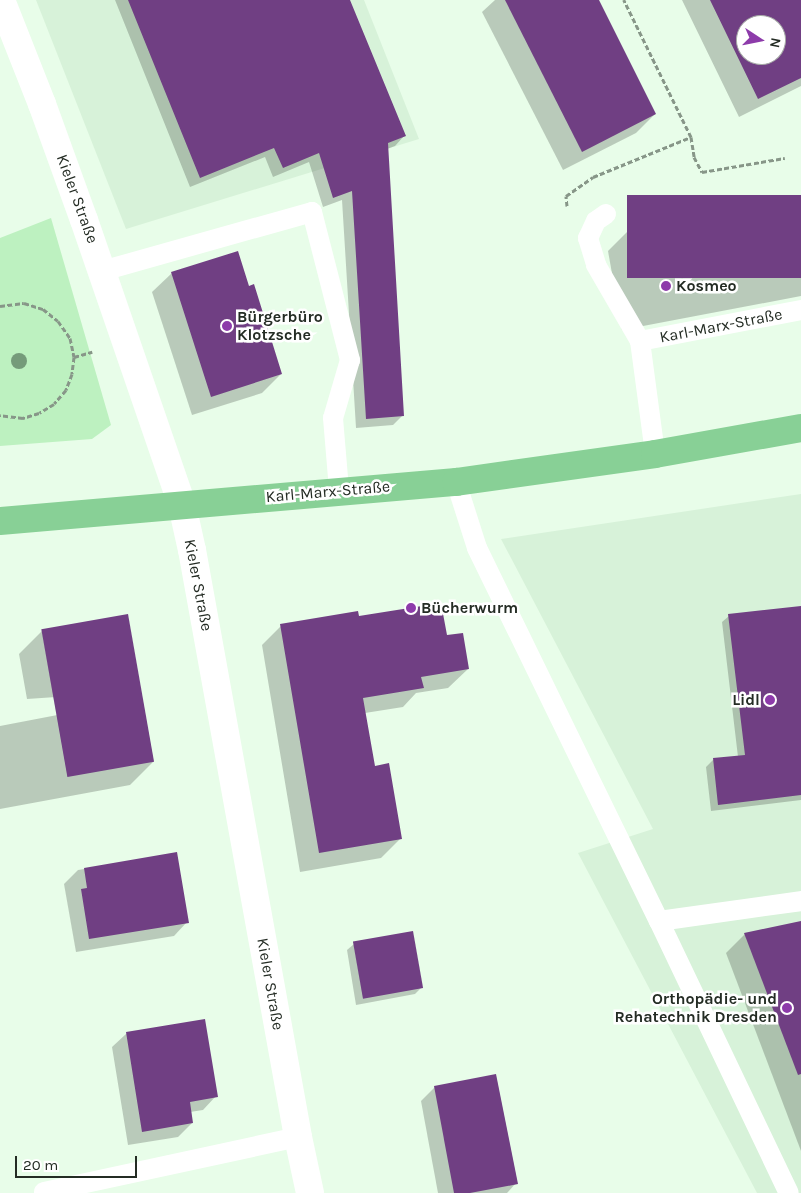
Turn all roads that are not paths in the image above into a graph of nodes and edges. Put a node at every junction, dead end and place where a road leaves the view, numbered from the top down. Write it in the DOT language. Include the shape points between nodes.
graph roads {
  1 [pos="1,0"];
  2 [pos="606,214"];
  3 [pos="102,271"];
  4 [pos="801,310"];
  5 [pos="640,341"];
  6 [pos="801,428"];
  7 [pos="655,454"];
  8 [pos="456,482"];
  9 [pos="339,490"];
  10 [pos="182,505"];
  11 [pos="0,521"];
  12 [pos="801,901"];
  13 [pos="659,922"];
  14 [pos="298,1137"];
  15 [pos="44,1192"];
  16 [pos="310,1193"];
  17 [pos="788,1193"];
  1 -- 3 [label="street, Kieler Straße"];
  2 -- 5 [label="lane, Karl-Marx-Straße" via="596,221 588,238 596,265"];
  3 -- 9 [label="lane" via="312,212 350,360 333,418"];
  3 -- 10 [label="street, Kieler Straße"];
  4 -- 5 [label="lane, Karl-Marx-Straße"];
  5 -- 7 [label="lane, Karl-Marx-Straße"];
  6 -- 7 [label="main road, Karl-Marx-Straße"];
  7 -- 8 [label="main road, Karl-Marx-Straße"];
  8 -- 9 [label="main road, Karl-Marx-Straße"];
  8 -- 13 [label="lane" via="477,548"];
  9 -- 10 [label="main road, Karl-Marx-Straße"];
  10 -- 11 [label="main road, Karl-Marx-Straße"];
  10 -- 14 [label="street, Kieler Straße"];
  12 -- 13 [label="lane"];
  13 -- 17 [label="lane"];
  14 -- 15 [label="lane"];
  14 -- 16 [label="street, Kieler Straße"];
}
